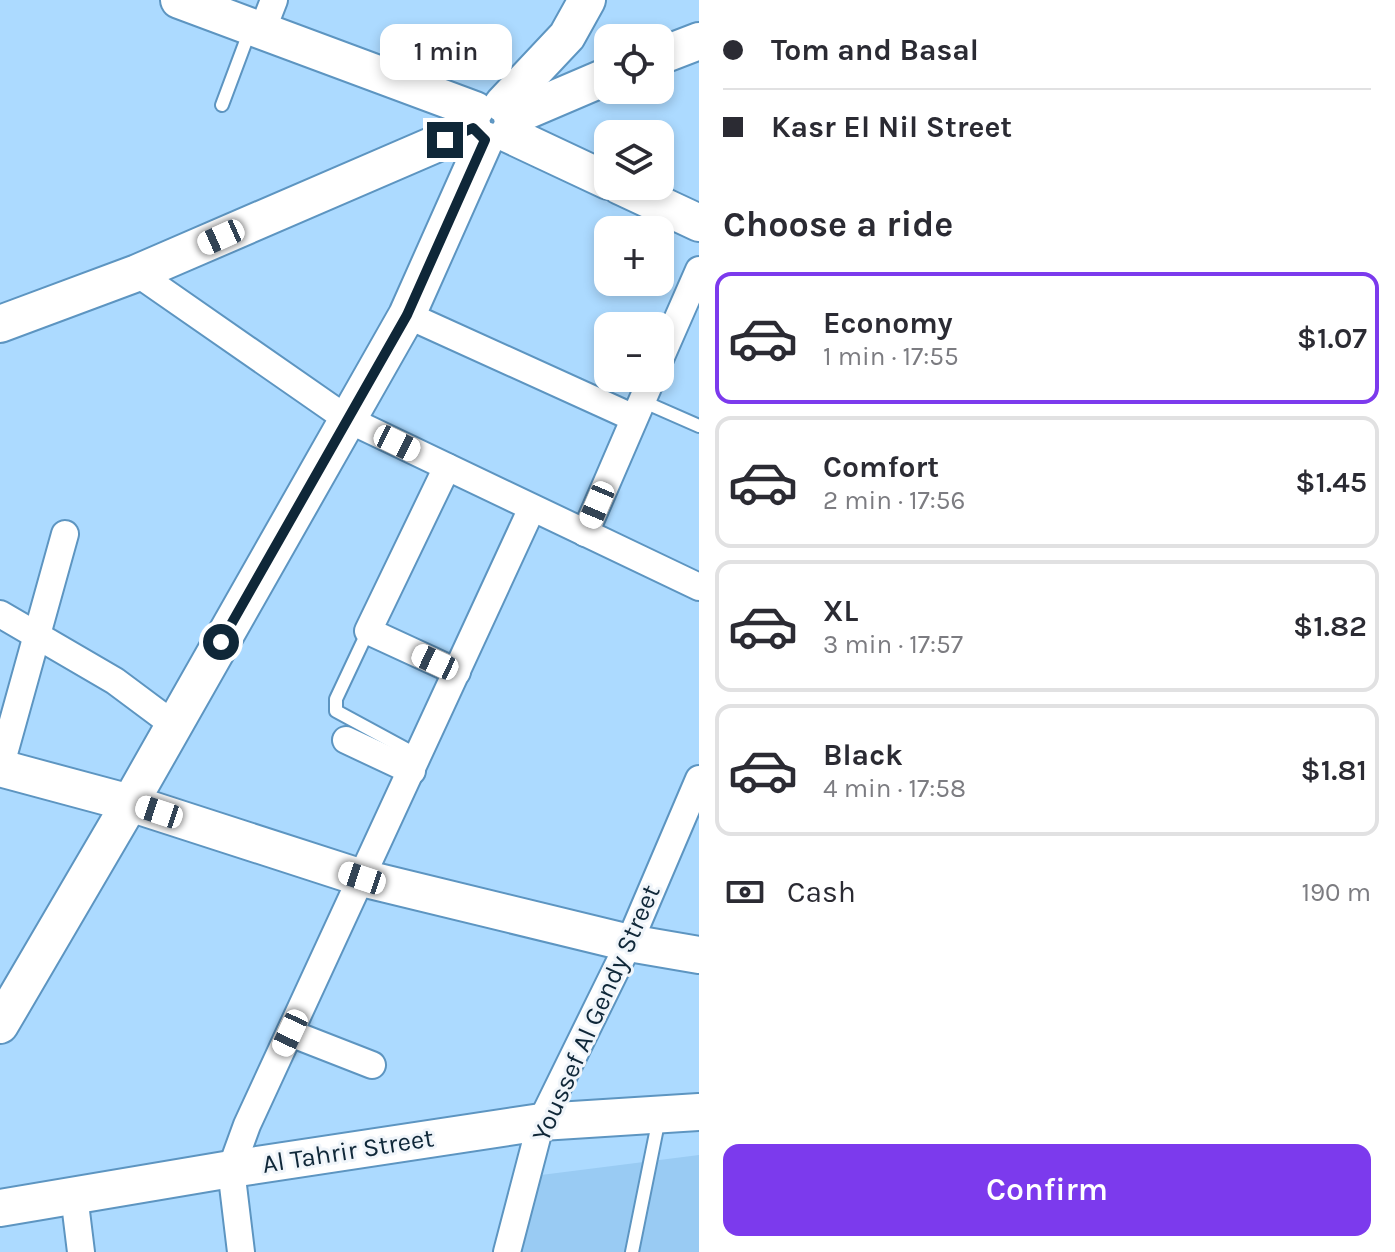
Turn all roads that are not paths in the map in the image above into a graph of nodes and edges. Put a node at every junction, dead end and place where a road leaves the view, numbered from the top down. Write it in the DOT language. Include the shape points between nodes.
graph roads {
  1 [pos="179,0"];
  2 [pos="587,0"];
  3 [pos="262,19"];
  4 [pos="567,36"];
  5 [pos="699,41"];
  6 [pos="674,51"];
  7 [pos="594,76"];
  8 [pos="594,82"];
  9 [pos="222,105"];
  10 [pos="493,122"];
  11 [pos="594,174"];
  12 [pos="650,200"];
  13 [pos="699,223"];
  14 [pos="699,270"];
  15 [pos="137,273"];
  16 [pos="407,315"];
  17 [pos="0,324"];
  18 [pos="674,327"];
  19 [pos="643,399"];
  20 [pos="347,419"];
  21 [pos="699,426"];
  22 [pos="447,467"];
  23 [pos="532,508"];
  24 [pos="585,533"];
  25 [pos="65,534"];
  26 [pos="699,587"];
  27 [pos="0,614"];
  28 [pos="368,631"];
  29 [pos="38,635"];
  30 [pos="457,672"];
  31 [pos="174,725"];
  32 [pos="346,740"];
  33 [pos="416,763"];
  34 [pos="0,768"];
  35 [pos="699,779"];
  36 [pos="130,803"];
  37 [pos="362,878"];
  38 [pos="629,943"];
  39 [pos="699,955"];
  40 [pos="0,1025"];
  41 [pos="290,1033"];
  42 [pos="372,1065"];
  43 [pos="699,1112"];
  44 [pos="660,1115"];
  45 [pos="541,1122"];
  46 [pos="231,1169"];
  47 [pos="74,1195"];
  48 [pos="0,1208"];
  49 [pos="81,1252"];
  50 [pos="241,1252"];
  51 [pos="507,1252"];
  52 [pos="632,1252"];
  1 -- 3 [label="street"];
  2 -- 4 [label="street"];
  3 -- 9 [label="lane"];
  3 -- 10 [label="street"];
  4 -- 7 [label="street" via="576,64"];
  4 -- 10 [label="street"];
  5 -- 6 [label="street"];
  8 -- 10 [label="street"];
  10 -- 11 [label="street"];
  10 -- 15 [label="street"];
  10 -- 16 [label="street"];
  12 -- 13 [label="street"];
  14 -- 18 [label="street"];
  15 -- 17 [label="street"];
  15 -- 20 [label="street"];
  16 -- 19 [label="street"];
  16 -- 20 [label="street"];
  19 -- 21 [label="lane"];
  19 -- 24 [label="street"];
  20 -- 22 [label="street"];
  20 -- 31 [label="street"];
  22 -- 23 [label="street"];
  22 -- 28 [label="street"];
  23 -- 24 [label="street"];
  23 -- 30 [label="street"];
  24 -- 26 [label="street"];
  25 -- 29 [label="street"];
  27 -- 29 [label="street"];
  28 -- 30 [label="street"];
  28 -- 33 [label="lane" via="340,690 336,711"];
  29 -- 31 [label="street" via="115,681"];
  29 -- 34 [label="street"];
  30 -- 33 [label="street"];
  31 -- 36 [label="street"];
  32 -- 33 [label="street"];
  33 -- 37 [label="street"];
  34 -- 36 [label="street"];
  35 -- 38 [label="street, Youssef Al Gendy Street"];
  36 -- 37 [label="street"];
  36 -- 40 [label="street"];
  37 -- 38 [label="street"];
  37 -- 41 [label="street"];
  38 -- 39 [label="street"];
  38 -- 45 [label="street, Youssef Al Gendy Street"];
  41 -- 42 [label="street"];
  41 -- 46 [label="street"];
  43 -- 44 [label="street, Al Tahrir Street"];
  44 -- 45 [label="street, Al Tahrir Street"];
  44 -- 52 [label="lane"];
  45 -- 46 [label="street, Al Tahrir Street"];
  45 -- 51 [label="street, Youssef Al Gendy Street"];
  46 -- 47 [label="street, Al Tahrir Street"];
  46 -- 50 [label="street"];
  47 -- 48 [label="street, Al Tahrir Street"];
  47 -- 49 [label="street"];
}
